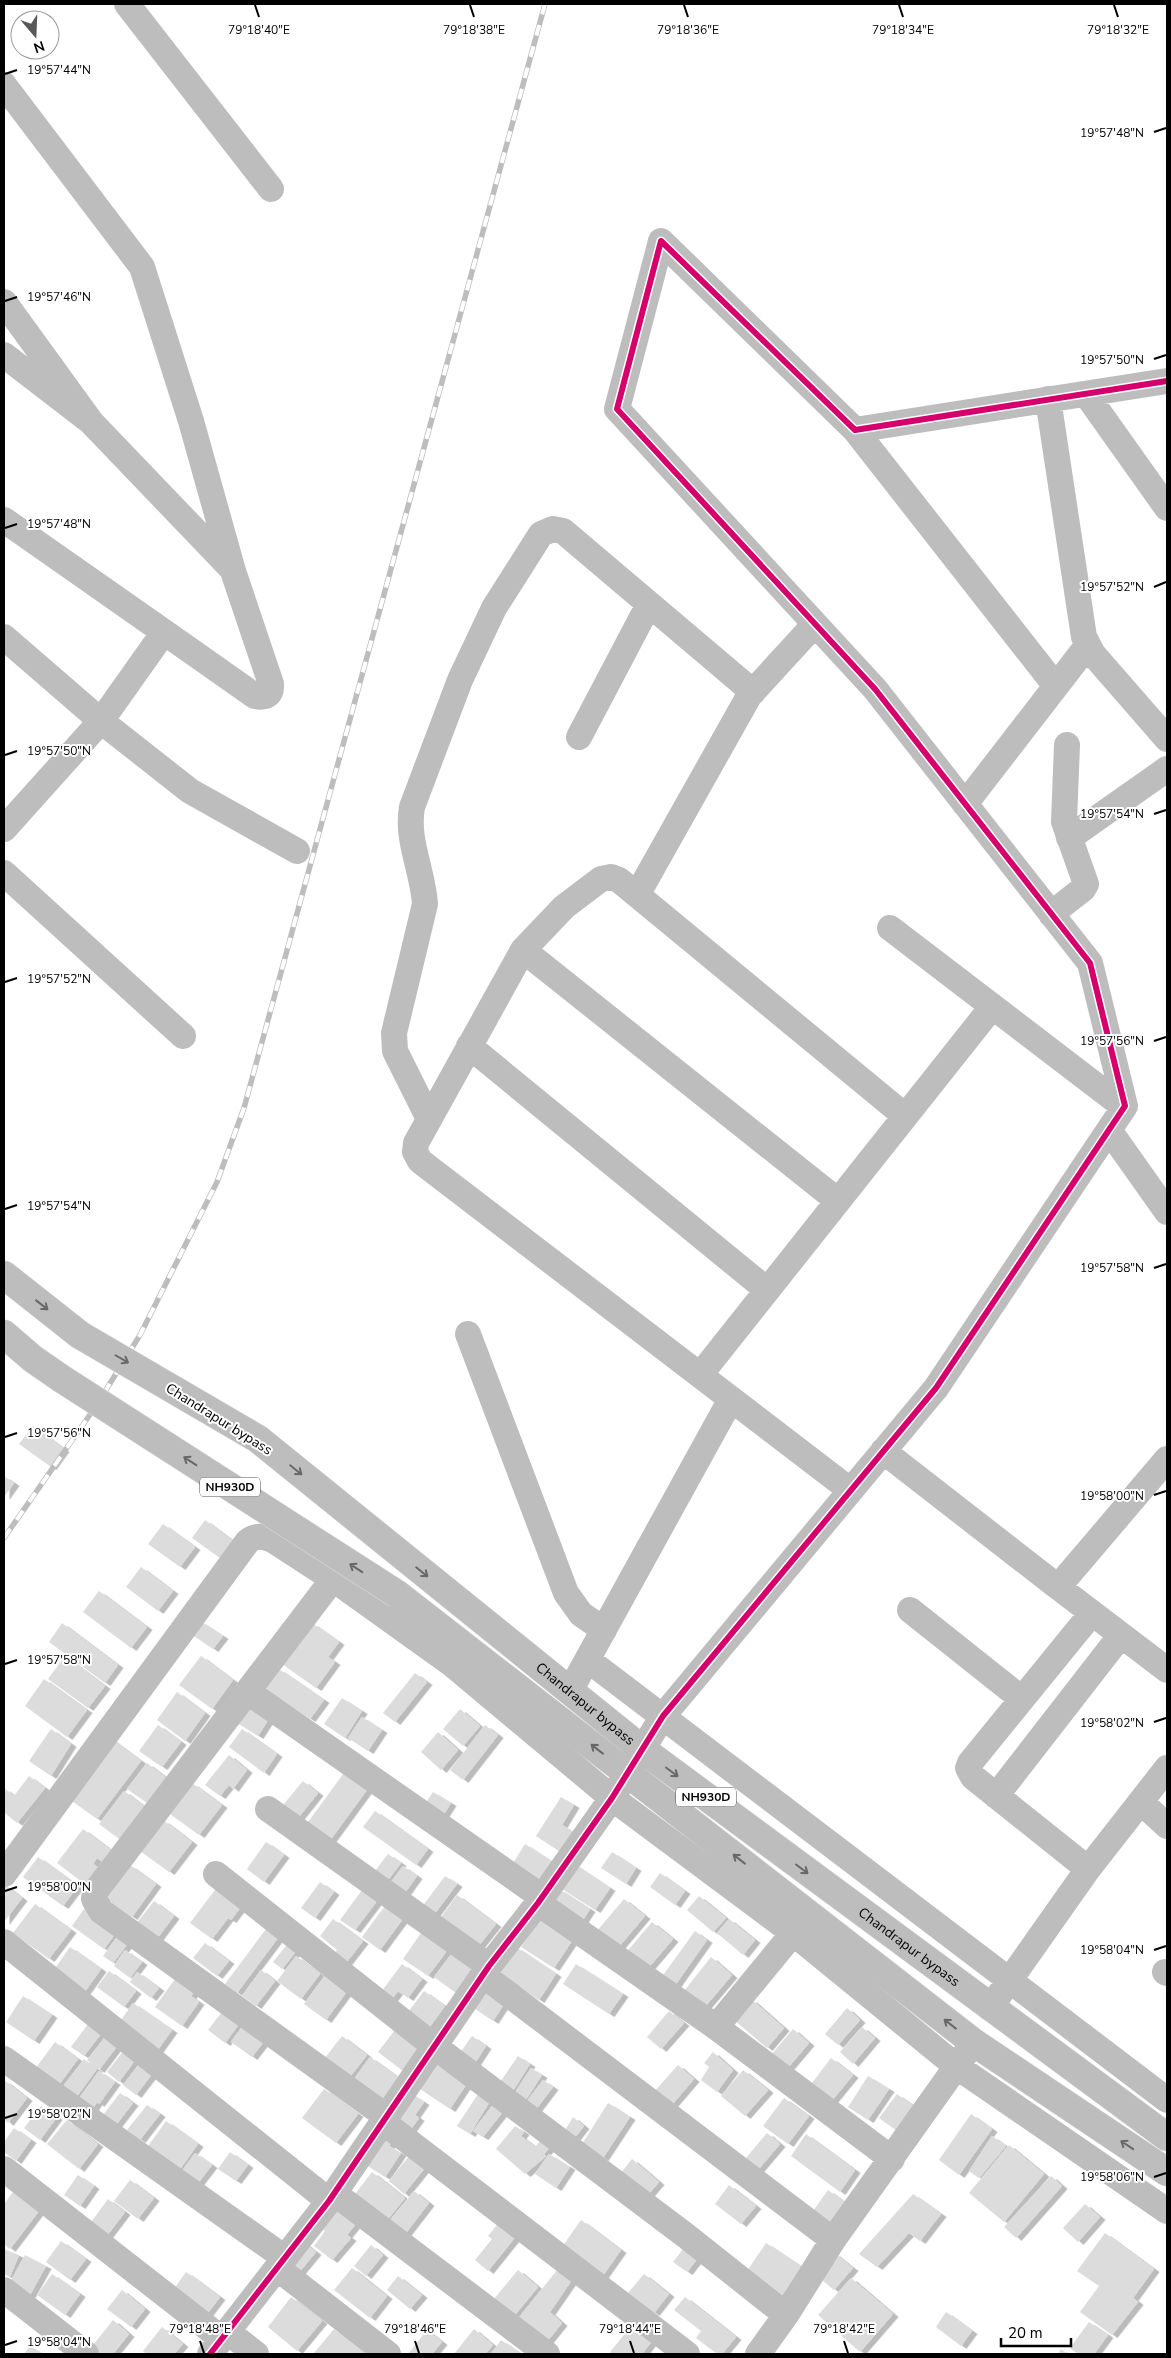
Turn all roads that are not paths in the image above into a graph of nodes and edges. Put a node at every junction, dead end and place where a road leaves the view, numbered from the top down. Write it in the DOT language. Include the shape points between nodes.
graph roads {
  1 [pos="127,4"];
  2 [pos="4,85"];
  3 [pos="271,189"];
  4 [pos="4,302"];
  5 [pos="4,356"];
  6 [pos="1167,381"];
  7 [pos="1086,394"];
  8 [pos="1048,399"];
  9 [pos="91,422"];
  10 [pos="855,430"];
  11 [pos="1167,508"];
  12 [pos="4,520"];
  13 [pos="233,571"];
  14 [pos="649,604"];
  15 [pos="815,624"];
  16 [pos="164,632"];
  17 [pos="4,637"];
  18 [pos="1087,646"];
  19 [pos="1055,685"];
  20 [pos="753,692"];
  21 [pos="101,720"];
  22 [pos="579,738"];
  23 [pos="1167,739"];
  24 [pos="1067,745"];
  25 [pos="1167,769"];
  26 [pos="965,804"];
  27 [pos="4,829"];
  28 [pos="1069,838"];
  29 [pos="297,851"];
  30 [pos="4,873"];
  31 [pos="636,895"];
  32 [pos="1051,914"];
  33 [pos="890,928"];
  34 [pos="523,950"];
  35 [pos="992,1006"];
  36 [pos="183,1036"];
  37 [pos="469,1046"];
  38 [pos="1124,1107"];
  39 [pos="905,1116"];
  40 [pos="429,1119"];
  41 [pos="1109,1130"];
  42 [pos="838,1201"];
  43 [pos="1167,1212"];
  44 [pos="4,1274"];
  45 [pos="768,1290"];
  46 [pos="4,1334"];
  47 [pos="468,1334"];
  48 [pos="700,1375"];
  49 [pos="731,1399"];
  50 [pos="883,1451"];
  51 [pos="1167,1459"];
  52 [pos="850,1490"];
  53 [pos="333,1579"];
  54 [pos="1058,1587"];
  55 [pos="910,1610"];
  56 [pos="1092,1613"];
  57 [pos="604,1630"];
  58 [pos="1121,1635"];
  59 [pos="588,1660"];
  60 [pos="1167,1670"];
  61 [pos="570,1691"];
  62 [pos="248,1692"];
  63 [pos="1022,1699"];
  64 [pos="663,1716"];
  65 [pos="642,1750"];
  66 [pos="1167,1768"];
  67 [pos="628,1773"];
  68 [pos="996,1796"];
  69 [pos="612,1798"];
  70 [pos="1141,1802"];
  71 [pos="268,1809"];
  72 [pos="1167,1826"];
  73 [pos="1088,1869"];
  74 [pos="4,1874"];
  75 [pos="216,1874"];
  76 [pos="540,1900"];
  77 [pos="801,1924"];
  78 [pos="4,1942"];
  79 [pos="486,1971"];
  80 [pos="1010,1979"];
  81 [pos="990,2008"];
  82 [pos="716,2027"];
  83 [pos="973,2042"];
  84 [pos="434,2046"];
  85 [pos="4,2058"];
  86 [pos="956,2066"];
  87 [pos="1167,2100"];
  88 [pos="385,2119"];
  89 [pos="1167,2137"];
  90 [pos="892,2158"];
  91 [pos="4,2169"];
  92 [pos="1167,2172"];
  93 [pos="332,2197"];
  94 [pos="1167,2211"];
  95 [pos="833,2240"];
  96 [pos="281,2263"];
  97 [pos="4,2290"];
  98 [pos="786,2315"];
  99 [pos="220,2342"];
  100 [pos="86,2354"];
  101 [pos="256,2354"];
  102 [pos="388,2354"];
  103 [pos="547,2354"];
  104 [pos="687,2354"];
  105 [pos="758,2354"];
  1 -- 3 [label="street"];
  2 -- 13 [label="street" via="142,268 191,421"];
  4 -- 9 [label="street"];
  5 -- 9 [label="street"];
  6 -- 7 [label="street"];
  7 -- 8 [label="street"];
  7 -- 11 [label="street"];
  8 -- 10 [label="street"];
  8 -- 18 [label="street"];
  9 -- 13 [label="street"];
  10 -- 15 [label="street" via="661,241 617,409"];
  10 -- 19 [label="street"];
  12 -- 16 [label="street"];
  13 -- 16 [label="street" via="271,684 268,695 262,698 255,696"];
  14 -- 20 [label="street"];
  14 -- 22 [label="street"];
  14 -- 40 [label="street" via="563,531 553,529 542,534 494,608 460,680 412,807 411,837 425,904 394,1033 395,1051"];
  15 -- 20 [label="street"];
  15 -- 26 [label="street" via="875,689"];
  16 -- 21 [label="street"];
  17 -- 21 [label="street"];
  18 -- 19 [label="street"];
  18 -- 23 [label="street"];
  19 -- 26 [label="street"];
  20 -- 31 [label="street"];
  21 -- 27 [label="street"];
  21 -- 29 [label="street" via="190,792"];
  24 -- 28 [label="street" via="1063,812"];
  25 -- 28 [label="street"];
  26 -- 32 [label="street"];
  28 -- 32 [label="street" via="1086,884"];
  30 -- 36 [label="street"];
  31 -- 34 [label="street" via="619,880 611,877 601,879 564,907"];
  31 -- 39 [label="street"];
  32 -- 38 [label="street" via="1090,963"];
  33 -- 35 [label="street"];
  34 -- 37 [label="street"];
  34 -- 42 [label="street"];
  35 -- 38 [label="street"];
  35 -- 39 [label="street"];
  37 -- 40 [label="street"];
  37 -- 45 [label="street"];
  38 -- 41 [label="street"];
  39 -- 42 [label="street"];
  40 -- 48 [label="street" via="416,1143 415,1152 420,1161"];
  41 -- 43 [label="street"];
  41 -- 50 [label="street" via="936,1388"];
  42 -- 45 [label="street"];
  44 -- 61 [label="highway, Chandrapur bypass / NH930D, one-way, bridge" via="80,1335 258,1439"];
  45 -- 48 [label="street"];
  67 -- 46 [label="highway, Chandrapur bypass / NH930D, one-way, bridge" via="397,1594 62,1379"];
  47 -- 57 [label="street" via="566,1593 581,1614"];
  48 -- 49 [label="street"];
  49 -- 52 [label="street"];
  49 -- 57 [label="street"];
  50 -- 52 [label="street"];
  50 -- 54 [label="street"];
  51 -- 54 [label="street"];
  52 -- 64 [label="street"];
  53 -- 62 [label="street"];
  53 -- 69 [label="street" via="453,1664"];
  53 -- 74 [label="street" via="272,1540 255,1536 248,1541"];
  54 -- 56 [label="street"];
  55 -- 63 [label="street"];
  56 -- 58 [label="street"];
  56 -- 63 [label="street"];
  57 -- 59 [label="street"];
  58 -- 60 [label="street"];
  58 -- 68 [label="street"];
  59 -- 61 [label="street"];
  59 -- 64 [label="street"];
  61 -- 65 [label="highway, Chandrapur bypass / NH930D"];
  62 -- 76 [label="street"];
  62 -- 88 [label="street" via="95,1892 94,1899 101,1911"];
  63 -- 68 [label="street" via="968,1768 973,1778"];
  64 -- 65 [label="street"];
  64 -- 80 [label="street"];
  65 -- 67 [label="street"];
  65 -- 81 [label="highway, Chandrapur bypass / NH930D, one-way"];
  66 -- 70 [label="street"];
  67 -- 69 [label="street"];
  77 -- 67 [label="highway, Chandrapur bypass / NH930D, one-way"];
  68 -- 73 [label="street"];
  69 -- 76 [label="street"];
  69 -- 77 [label="street"];
  70 -- 72 [label="street"];
  70 -- 73 [label="street"];
  71 -- 79 [label="street"];
  73 -- 80 [label="street"];
  75 -- 84 [label="street"];
  76 -- 79 [label="street"];
  76 -- 82 [label="street"];
  77 -- 82 [label="street"];
  83 -- 77 [label="highway, Chandrapur bypass / NH930D, one-way"];
  77 -- 86 [label="street"];
  78 -- 93 [label="street"];
  79 -- 84 [label="street"];
  79 -- 95 [label="street"];
  80 -- 81 [label="street"];
  80 -- 87 [label="street"];
  81 -- 89 [label="highway, Chandrapur bypass / NH930D"];
  82 -- 90 [label="street"];
  83 -- 86 [label="street"];
  92 -- 83 [label="highway, Chandrapur bypass / NH930D, one-way"];
  84 -- 88 [label="street"];
  84 -- 98 [label="street"];
  85 -- 96 [label="street"];
  86 -- 90 [label="street"];
  86 -- 94 [label="street"];
  88 -- 93 [label="street"];
  88 -- 104 [label="street"];
  90 -- 95 [label="street"];
  91 -- 99 [label="street"];
  93 -- 96 [label="street"];
  93 -- 103 [label="street"];
  95 -- 98 [label="street"];
  96 -- 99 [label="street"];
  96 -- 102 [label="street"];
  97 -- 100 [label="street"];
  98 -- 105 [label="street"];
  99 -- 101 [label="street"];
}
